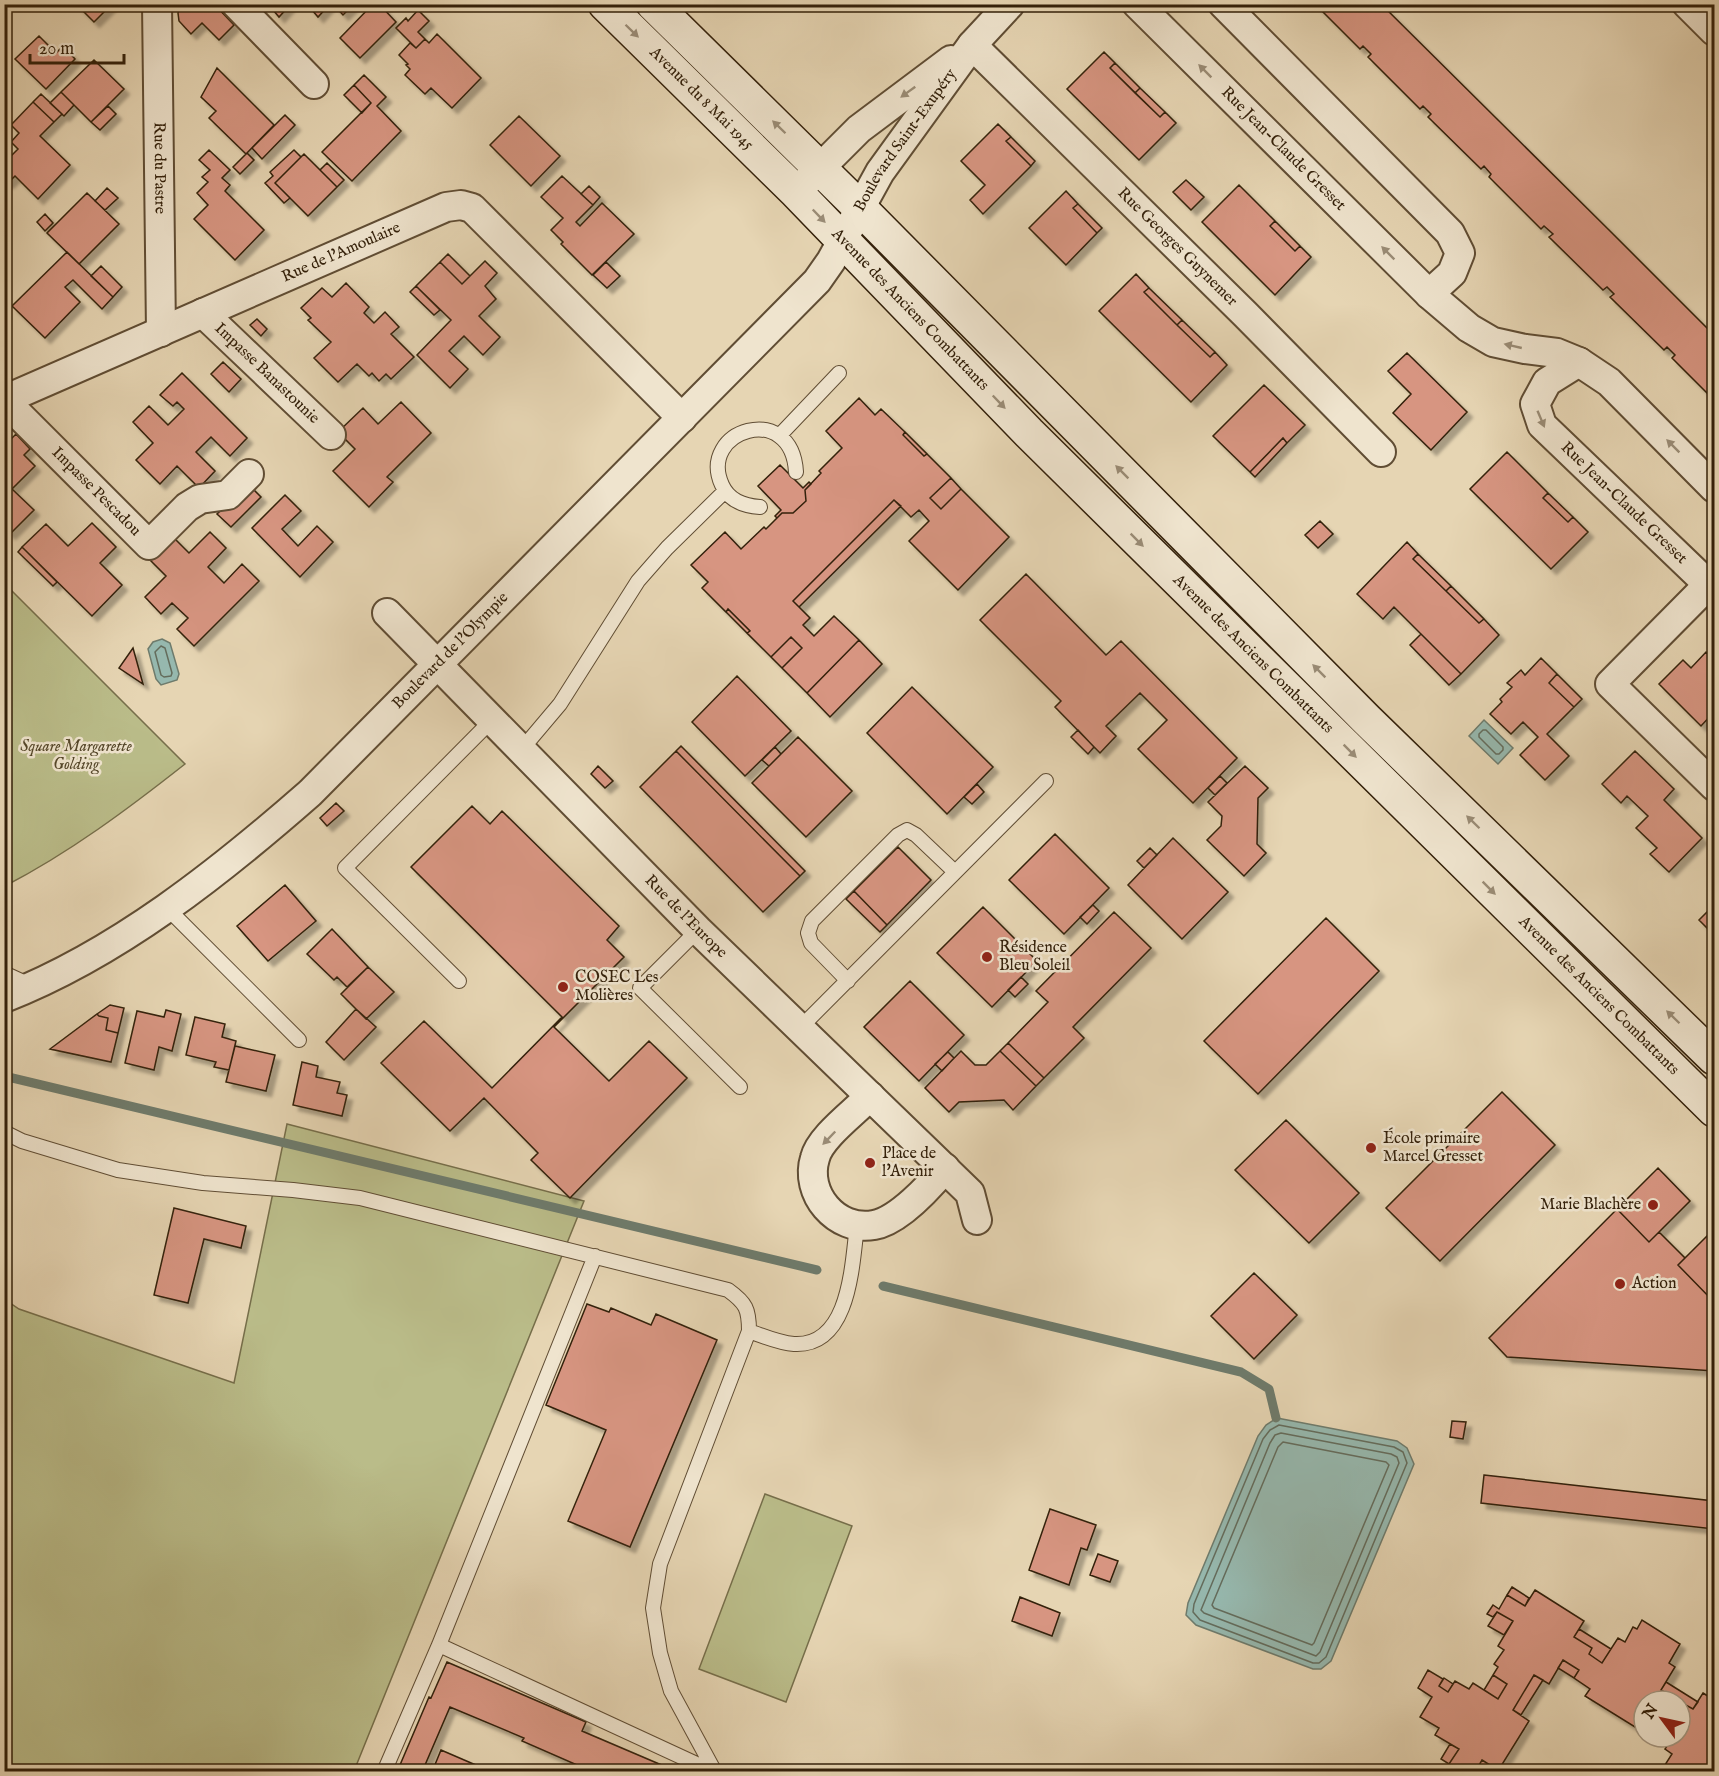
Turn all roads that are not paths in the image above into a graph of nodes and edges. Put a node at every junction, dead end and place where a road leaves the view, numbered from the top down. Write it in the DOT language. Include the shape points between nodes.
graph roads {
  1 [pos="157,4"];
  2 [pos="236,4"];
  3 [pos="605,4"];
  4 [pos="653,4"];
  5 [pos="1010,4"];
  6 [pos="1137,4"];
  7 [pos="1223,4"];
  8 [pos="1687,4"];
  9 [pos="1714,31"];
  10 [pos="972,45"];
  11 [pos="314,84"];
  12 [pos="820,168"];
  13 [pos="796,192"];
  14 [pos="859,207"];
  15 [pos="841,239"];
  16 [pos="1429,294"];
  17 [pos="203,314"];
  18 [pos="161,332"];
  19 [pos="1579,362"];
  20 [pos="839,373"];
  21 [pos="4,400"];
  22 [pos="682,418"];
  23 [pos="331,435"];
  24 [pos="779,436"];
  25 [pos="1380,452"];
  26 [pos="796,472"];
  27 [pos="249,474"];
  28 [pos="1714,488"];
  29 [pos="725,491"];
  30 [pos="760,507"];
  31 [pos="1712,587"];
  32 [pos="387,613"];
  33 [pos="439,665"];
  34 [pos="492,720"];
  35 [pos="522,749"];
  36 [pos="1046,781"];
  37 [pos="1714,786"];
  38 [pos="955,872"];
  39 [pos="166,907"];
  40 [pos="698,930"];
  41 [pos="4,973"];
  42 [pos="459,981"];
  43 [pos="848,981"];
  44 [pos="32,986"];
  45 [pos="4,998"];
  46 [pos="800,1028"];
  47 [pos="299,1040"];
  48 [pos="1714,1058"];
  49 [pos="740,1087"];
  50 [pos="870,1096"];
  51 [pos="1714,1110"];
  52 [pos="4,1132"];
  53 [pos="945,1168"];
  54 [pos="977,1220"];
  55 [pos="857,1225"];
  56 [pos="595,1256"];
  57 [pos="749,1331"];
  58 [pos="439,1645"];
  59 [pos="715,1771"];
  60 [pos="384,1772"];
  1 -- 18 [label="street, Rue du Pastre"];
  2 -- 11 [label="street"];
  3 -- 13 [label="main road, Avenue du 8 Mai 1945, one-way"];
  12 -- 4 [label="main road, Avenue du 8 Mai 1945, one-way"];
  5 -- 10 [label="street, Boulevard Saint-Exupéry"];
  16 -- 6 [label="street, Rue Jean-Claude Gresset, one-way"];
  7 -- 16 [label="street" via="1450,233 1460,253 1452,273"];
  8 -- 9 [label="street"];
  10 -- 12 [label="street, Boulevard Saint-Exupéry, one-way" via="859,129"];
  10 -- 14 [label="street, Boulevard Saint-Exupéry"];
  10 -- 25 [label="street, Rue Georges Guynemer"];
  12 -- 13 [label="street, Boulevard Saint-Exupéry"];
  12 -- 14 [label="main road"];
  13 -- 15 [label="main road, Avenue des Anciens Combattants, one-way"];
  14 -- 15 [label="street, Boulevard Saint-Exupéry"];
  48 -- 14 [label="main road, one-way" via="1366,719"];
  15 -- 22 [label="street, Boulevard de l'Olympie" via="817,281"];
  15 -- 51 [label="main road, Avenue des Anciens Combattants, one-way" via="1029,433"];
  19 -- 16 [label="street, Rue Jean-Claude Gresset, one-way" via="1557,353 1493,342 1469,328"];
  17 -- 18 [label="street, Rue de l'Amoulaire"];
  17 -- 22 [label="street, Rue de l'Amoulaire" via="446,207 461,205 472,208"];
  17 -- 23 [label="street, Impasse Banastounie"];
  18 -- 21 [label="street, Rue de l'Amoulaire"];
  28 -- 19 [label="street, Rue Jean-Claude Gresset, one-way" via="1609,382"];
  19 -- 31 [label="street, Rue Jean-Claude Gresset, one-way" via="1547,382 1535,404 1542,425"];
  20 -- 24 [label="lane"];
  21 -- 27 [label="street, Impasse Pescadou" via="149,545 187,507 200,499 228,495"];
  22 -- 33 [label="street, Boulevard de l'Olympie"];
  24 -- 26 [label="lane" via="791,448"];
  24 -- 29 [label="lane" via="761,429 749,430 728,442 718,465"];
  29 -- 30 [label="lane" via="746,506"];
  29 -- 35 [label="lane" via="638,582 560,704"];
  31 -- 37 [label="street" via="1611,684"];
  32 -- 33 [label="street, Rue de l'Europe"];
  33 -- 34 [label="street, Rue de l'Europe"];
  33 -- 39 [label="street, Boulevard de l'Olympie" via="310,793 243,852"];
  34 -- 35 [label="street, Rue de l'Europe"];
  34 -- 42 [label="lane" via="345,868"];
  35 -- 40 [label="street, Rue de l'Europe"];
  36 -- 38 [label="lane"];
  38 -- 43 [label="lane"];
  38 -- 43 [label="lane" via="907,830 812,921 808,933 811,943"];
  39 -- 44 [label="street, Boulevard de l'Olympie" via="93,954"];
  39 -- 47 [label="lane"];
  40 -- 46 [label="street, Rue de l'Europe"];
  40 -- 49 [label="lane" via="640,988"];
  41 -- 44 [label="lane"];
  43 -- 46 [label="lane"];
  44 -- 45 [label="street, Boulevard de l'Olympie"];
  46 -- 50 [label="street, Rue de l'Europe"];
  50 -- 53 [label="street, Rue de l'Europe"];
  50 -- 55 [label="street, one-way" via="823,1143 815,1157 813,1176 816,1194 826,1210"];
  52 -- 56 [label="lane" via="118,1170 202,1183 360,1198"];
  53 -- 54 [label="street, Rue de l'Europe" via="970,1193"];
  53 -- 55 [label="street" via="893,1216 875,1225"];
  55 -- 57 [label="lane" via="850,1280 841,1312 830,1330 811,1343 793,1344"];
  56 -- 57 [label="lane" via="728,1290 742,1300 749,1314"];
  56 -- 58 [label="lane"];
  57 -- 59 [label="lane" via="660,1564 653,1608 671,1692"];
  58 -- 59 [label="lane"];
  58 -- 60 [label="lane"];
}
